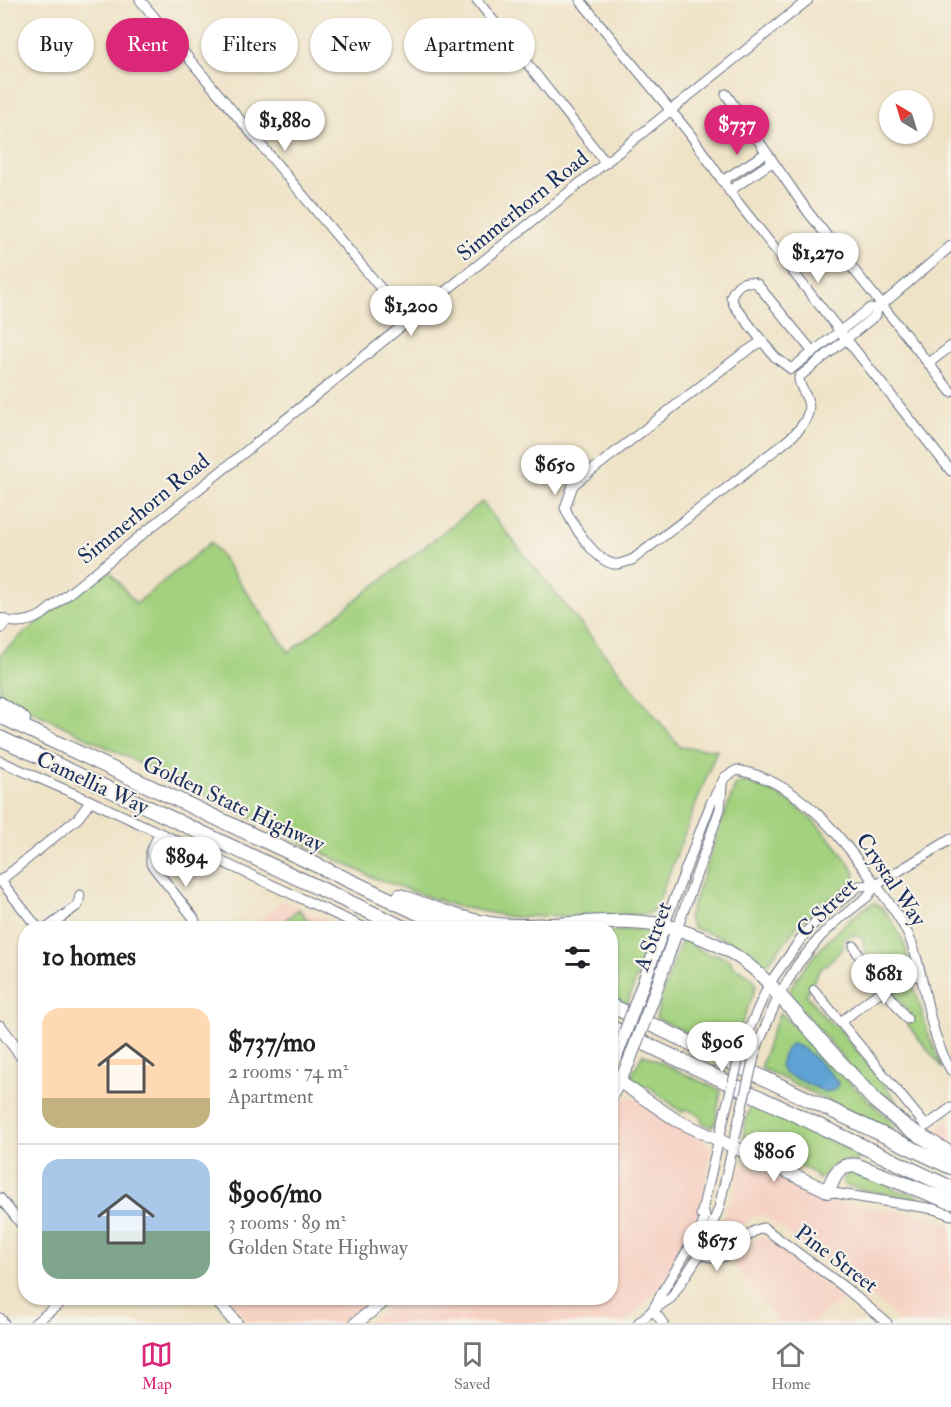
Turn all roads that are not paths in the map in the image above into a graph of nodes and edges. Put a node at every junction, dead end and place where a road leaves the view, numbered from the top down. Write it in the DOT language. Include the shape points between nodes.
graph roads {
  1 [pos="140,0"];
  2 [pos="477,0"];
  3 [pos="580,0"];
  4 [pos="808,0"];
  5 [pos="726,94"];
  6 [pos="670,110"];
  7 [pos="766,153"];
  8 [pos="772,162"];
  9 [pos="606,163"];
  10 [pos="722,181"];
  11 [pos="729,191"];
  12 [pos="951,246"];
  13 [pos="880,306"];
  14 [pos="408,321"];
  15 [pos="842,336"];
  16 [pos="762,341"];
  17 [pos="951,345"];
  18 [pos="813,352"];
  19 [pos="929,363"];
  20 [pos="951,392"];
  21 [pos="951,471"];
  22 [pos="1,622"];
  23 [pos="0,704"];
  24 [pos="0,716"];
  25 [pos="0,738"];
  26 [pos="0,743"];
  27 [pos="87,757"];
  28 [pos="0,761"];
  29 [pos="47,761"];
  30 [pos="730,772"];
  31 [pos="91,801"];
  32 [pos="159,834"];
  33 [pos="951,839"];
  34 [pos="297,856"];
  35 [pos="0,880"];
  36 [pos="306,882"];
  37 [pos="876,885"];
  38 [pos="80,895"];
  39 [pos="32,921"];
  40 [pos="56,921"];
  41 [pos="195,921"];
  42 [pos="350,921"];
  43 [pos="370,921"];
  44 [pos="389,921"];
  45 [pos="435,921"];
  46 [pos="482,921"];
  47 [pos="618,924"];
  48 [pos="671,928"];
  49 [pos="854,946"];
  50 [pos="920,975"];
  51 [pos="769,984"];
  52 [pos="884,988"];
  53 [pos="814,990"];
  54 [pos="778,995"];
  55 [pos="618,1009"];
  56 [pos="908,1019"];
  57 [pos="841,1022"];
  58 [pos="0,1027"];
  59 [pos="618,1031"];
  60 [pos="18,1050"];
  61 [pos="618,1053"];
  62 [pos="951,1070"];
  63 [pos="618,1075"];
  64 [pos="618,1080"];
  65 [pos="951,1108"];
  66 [pos="720,1141"];
  67 [pos="733,1147"];
  68 [pos="951,1154"];
  69 [pos="951,1167"];
  70 [pos="951,1188"];
  71 [pos="828,1191"];
  72 [pos="0,1198"];
  73 [pos="951,1202"];
  74 [pos="703,1209"];
  75 [pos="951,1215"];
  76 [pos="18,1220"];
  77 [pos="701,1252"];
  78 [pos="58,1305"];
  79 [pos="221,1305"];
  80 [pos="379,1305"];
  81 [pos="653,1310"];
  82 [pos="0,1318"];
  83 [pos="4,1323"];
  84 [pos="35,1323"];
  85 [pos="236,1323"];
  86 [pos="356,1323"];
  87 [pos="639,1323"];
  88 [pos="663,1323"];
  89 [pos="887,1323"];
  1 -- 14 [label="street"];
  2 -- 9 [label="street"];
  3 -- 6 [label="street"];
  4 -- 6 [label="street, Simmerhorn Road"];
  5 -- 7 [label="street"];
  6 -- 9 [label="street, Simmerhorn Road"];
  6 -- 10 [label="street"];
  7 -- 8 [label="street"];
  7 -- 10 [label="street"];
  8 -- 11 [label="street"];
  8 -- 13 [label="street"];
  9 -- 14 [label="street, Simmerhorn Road"];
  10 -- 11 [label="street"];
  11 -- 15 [label="street"];
  12 -- 13 [label="street"];
  13 -- 15 [label="street" via="870,308"];
  13 -- 19 [label="street"];
  14 -- 22 [label="street, Simmerhorn Road" via="42,615 26,622"];
  15 -- 16 [label="street" via="800,376 808,399 808,415 796,431 632,560 614,564 600,557 572,524 565,508 573,485"];
  15 -- 18 [label="street"];
  15 -- 21 [label="street"];
  16 -- 18 [label="street" via="791,369"];
  16 -- 18 [label="street" via="731,297 737,285 745,281 756,284"];
  17 -- 19 [label="street"];
  19 -- 20 [label="street"];
  23 -- 27 [label="highway"];
  24 -- 27 [label="highway, Golden State Highway"];
  25 -- 29 [label="highway, Golden State Highway"];
  26 -- 29 [label="highway"];
  27 -- 34 [label="highway, Golden State Highway"];
  28 -- 31 [label="street, Camellia Way"];
  29 -- 36 [label="highway, Golden State Highway"];
  30 -- 37 [label="street, Crystal Way" via="755,775 805,802 836,832"];
  30 -- 48 [label="street, A Street" via="722,784 720,809"];
  31 -- 32 [label="street, Camellia Way"];
  31 -- 35 [label="street" via="78,818"];
  32 -- 41 [label="street" via="151,851 151,864"];
  32 -- 42 [label="street, Camellia Way"];
  33 -- 37 [label="street"];
  34 -- 45 [label="highway, Golden State Highway"];
  34 -- 46 [label="highway" via="423,905"];
  35 -- 39 [label="street"];
  36 -- 43 [label="highway"];
  36 -- 44 [label="highway, Golden State Highway"];
  37 -- 50 [label="street, Crystal Way" via="907,933"];
  37 -- 51 [label="street, C Street" via="859,886 818,919"];
  37 -- 54 [label="street, C Street" via="810,948"];
  38 -- 40 [label="street" via="78,904"];
  47 -- 48 [label="highway"];
  48 -- 51 [label="main road" via="735,954"];
  48 -- 61 [label="main road, A Street, bridge" via="639,995"];
  48 -- 63 [label="main road, A Street, bridge" via="628,1064"];
  49 -- 52 [label="street"];
  50 -- 52 [label="street"];
  50 -- 62 [label="street, Crystal Way" via="936,1039"];
  51 -- 54 [label="highway"];
  51 -- 66 [label="street, C Street, bridge" via="743,1043"];
  52 -- 56 [label="street"];
  52 -- 57 [label="street"];
  53 -- 57 [label="street"];
  54 -- 67 [label="street, C Street, bridge" via="756,1049"];
  54 -- 68 [label="highway" via="875,1101 906,1127"];
  55 -- 69 [label="highway"];
  57 -- 65 [label="street" via="926,1126"];
  58 -- 60 [label="main road"];
  59 -- 70 [label="highway"];
  64 -- 66 [label="main road" via="676,1120"];
  66 -- 67 [label="main road"];
  66 -- 74 [label="street, C Street"];
  67 -- 71 [label="main road"];
  67 -- 77 [label="street, C Street" via="719,1208"];
  71 -- 73 [label="highway" via="838,1170 851,1165"];
  71 -- 75 [label="street"];
  72 -- 76 [label="street"];
  74 -- 77 [label="street" via="705,1216 696,1246"];
  74 -- 81 [label="street, C Street" via="695,1237"];
  77 -- 81 [label="street, C Street" via="671,1298"];
  77 -- 89 [label="street, Pine Street" via="714,1258 726,1257 755,1230 764,1228"];
  78 -- 84 [label="street"];
  79 -- 85 [label="main road"];
  80 -- 86 [label="main road"];
  81 -- 87 [label="street, C Street"];
  81 -- 88 [label="street"];
  82 -- 83 [label="street"];
}
